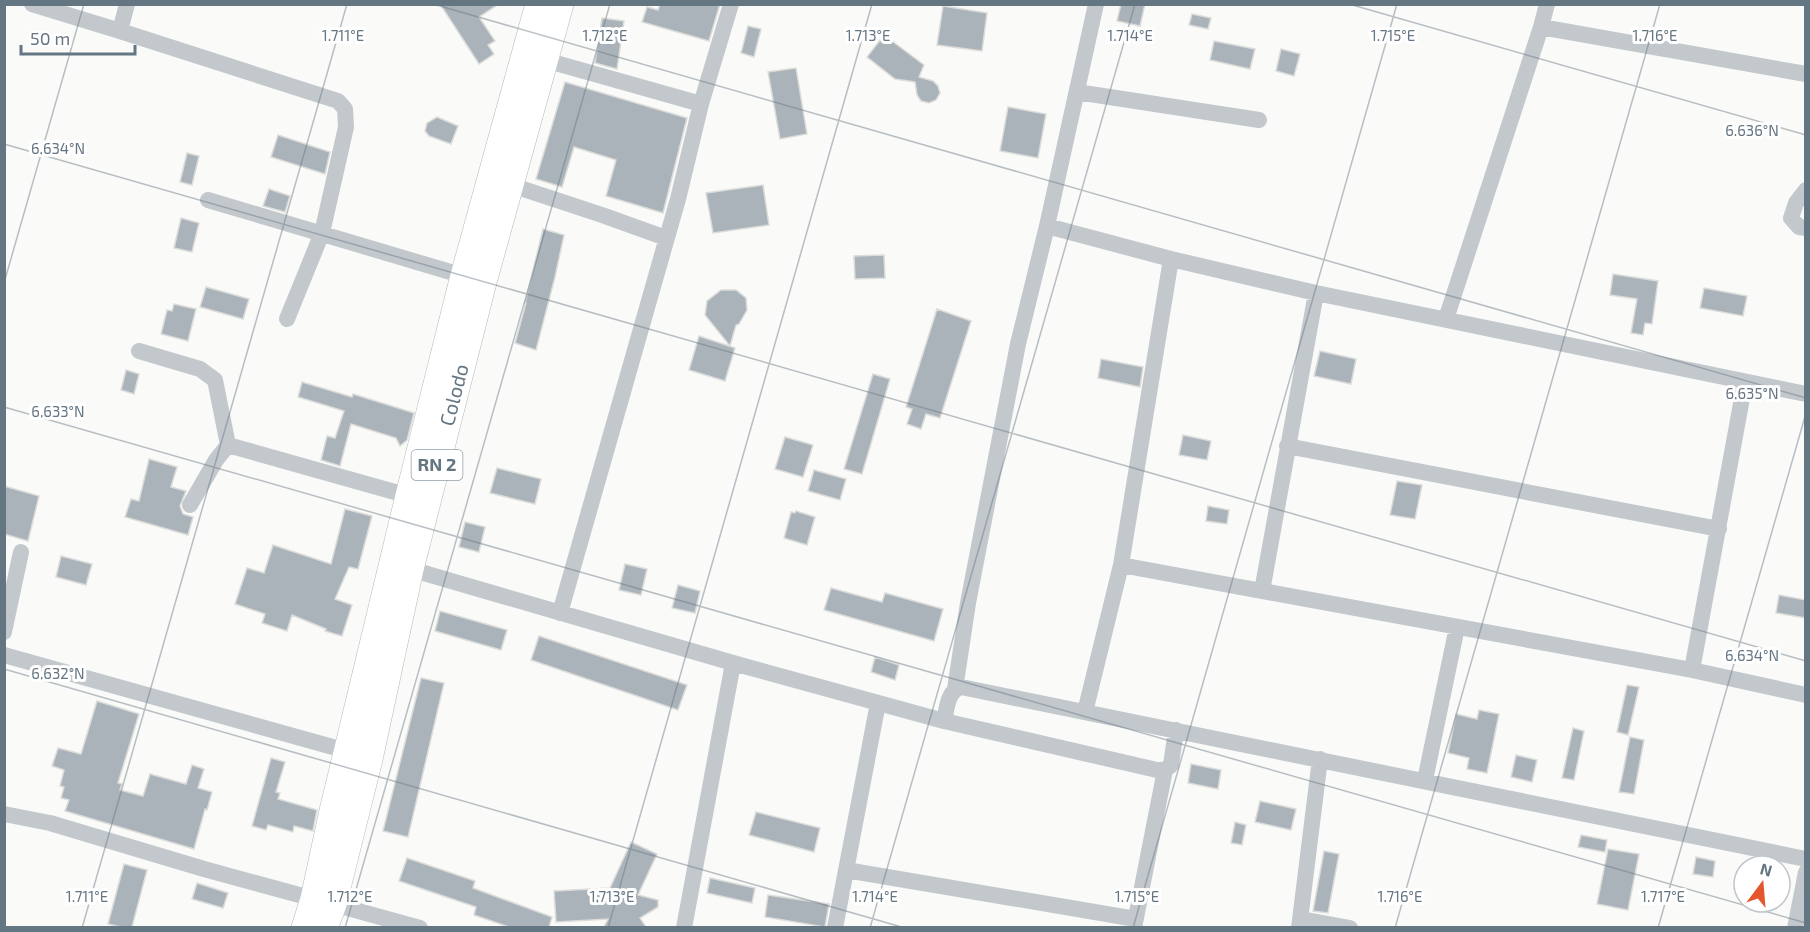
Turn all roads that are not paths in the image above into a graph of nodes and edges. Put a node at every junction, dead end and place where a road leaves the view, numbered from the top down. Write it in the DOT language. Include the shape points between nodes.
graph roads {
  1 [pos="32,4"];
  2 [pos="127,4"];
  3 [pos="539,4"];
  4 [pos="560,4"];
  5 [pos="731,4"];
  6 [pos="1096,4"];
  7 [pos="1547,4"];
  8 [pos="1541,27"];
  9 [pos="120,31"];
  10 [pos="545,60"];
  11 [pos="1806,74"];
  12 [pos="1077,92"];
  13 [pos="701,104"];
  14 [pos="1259,120"];
  15 [pos="511,185"];
  16 [pos="1806,189"];
  17 [pos="208,200"];
  18 [pos="1047,226"];
  19 [pos="1806,228"];
  20 [pos="322,232"];
  21 [pos="666,238"];
  22 [pos="1171,259"];
  23 [pos="464,276"];
  24 [pos="1316,294"];
  25 [pos="287,319"];
  26 [pos="1446,319"];
  27 [pos="139,351"];
  28 [pos="1745,382"];
  29 [pos="1806,394"];
  30 [pos="228,445"];
  31 [pos="1287,446"];
  32 [pos="409,496"];
  33 [pos="190,505"];
  34 [pos="1719,529"];
  35 [pos="21,552"];
  36 [pos="1121,565"];
  37 [pos="410,569"];
  38 [pos="1262,591"];
  39 [pos="560,613"];
  40 [pos="1457,627"];
  41 [pos="4,632"];
  42 [pos="4,656"];
  43 [pos="734,663"];
  44 [pos="1692,670"];
  45 [pos="955,689"];
  46 [pos="1806,694"];
  47 [pos="878,703"];
  48 [pos="1085,712"];
  49 [pos="944,721"];
  50 [pos="1176,730"];
  51 [pos="347,751"];
  52 [pos="1320,759"];
  53 [pos="1165,770"];
  54 [pos="1425,780"];
  55 [pos="4,813"];
  56 [pos="1806,859"];
  57 [pos="846,870"];
  58 [pos="1806,872"];
  59 [pos="324,910"];
  60 [pos="1135,923"];
  61 [pos="1300,923"];
  62 [pos="305,927"];
  63 [pos="420,927"];
  64 [pos="684,927"];
  65 [pos="835,927"];
  66 [pos="1350,927"];
  67 [pos="1795,927"];
  1 -- 9 [label="street"];
  2 -- 9 [label="street"];
  3 -- 23 [label="main road, Colodo / RN 2"];
  4 -- 10 [label="main road, Colodo / RN 2"];
  5 -- 13 [label="street"];
  6 -- 12 [label="street"];
  7 -- 8 [label="street"];
  8 -- 11 [label="street"];
  8 -- 26 [label="street"];
  9 -- 20 [label="street" via="338,101 345,109 346,127"];
  10 -- 13 [label="street"];
  10 -- 15 [label="main road, Colodo / RN 2"];
  12 -- 14 [label="street"];
  12 -- 18 [label="street"];
  13 -- 21 [label="street"];
  15 -- 21 [label="street"];
  15 -- 37 [label="main road, Colodo / RN 2"];
  16 -- 19 [label="street" via="1791,218"];
  17 -- 20 [label="street"];
  18 -- 22 [label="street"];
  18 -- 45 [label="street" via="1018,344"];
  20 -- 23 [label="street"];
  20 -- 25 [label="street"];
  21 -- 39 [label="street"];
  22 -- 24 [label="street"];
  22 -- 36 [label="street"];
  23 -- 32 [label="main road, Colodo / RN 2"];
  24 -- 26 [label="street"];
  24 -- 31 [label="street"];
  26 -- 28 [label="street"];
  27 -- 30 [label="street" via="200,369 215,380"];
  28 -- 29 [label="street"];
  28 -- 34 [label="street"];
  30 -- 32 [label="street"];
  30 -- 33 [label="street"];
  31 -- 34 [label="street"];
  31 -- 38 [label="street"];
  32 -- 51 [label="main road, Colodo / RN 2"];
  34 -- 44 [label="street"];
  35 -- 41 [label="street"];
  36 -- 38 [label="street"];
  36 -- 48 [label="street"];
  37 -- 39 [label="street"];
  37 -- 59 [label="main road, Colodo / RN 2" via="369,759"];
  38 -- 40 [label="street"];
  39 -- 43 [label="street"];
  40 -- 44 [label="street"];
  40 -- 54 [label="street"];
  42 -- 51 [label="street"];
  43 -- 47 [label="street"];
  43 -- 64 [label="street"];
  44 -- 46 [label="street"];
  45 -- 48 [label="street" via="961,687"];
  45 -- 49 [label="street" via="950,694"];
  47 -- 49 [label="street"];
  47 -- 57 [label="street"];
  48 -- 50 [label="street"];
  49 -- 53 [label="street"];
  50 -- 52 [label="street"];
  50 -- 53 [label="street" via="1171,765"];
  51 -- 59 [label="main road, Colodo / RN 2"];
  52 -- 54 [label="street"];
  52 -- 61 [label="street"];
  53 -- 60 [label="street"];
  54 -- 56 [label="street"];
  55 -- 59 [label="street" via="204,869"];
  57 -- 60 [label="street"];
  57 -- 65 [label="street"];
  58 -- 67 [label="street"];
  59 -- 62 [label="main road, Colodo / RN 2"];
  59 -- 63 [label="street"];
  61 -- 66 [label="street"];
}
